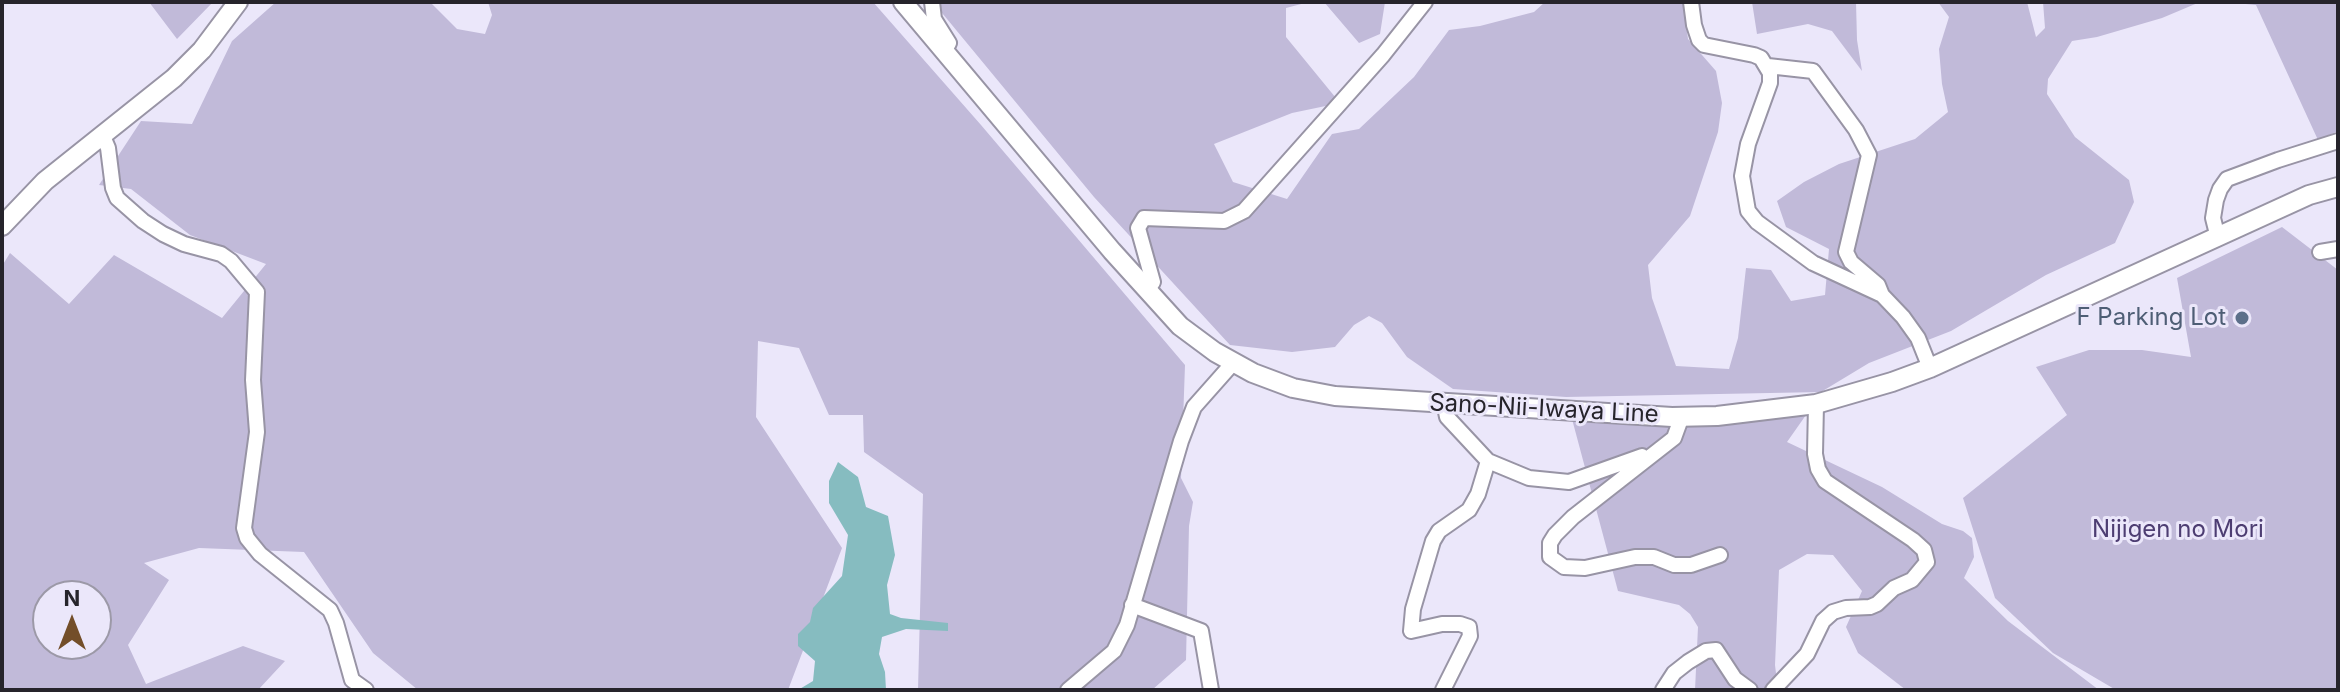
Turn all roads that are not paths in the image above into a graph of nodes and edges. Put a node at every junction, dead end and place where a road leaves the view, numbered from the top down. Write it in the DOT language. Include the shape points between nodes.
graph roads {
  1 [pos="238,2"];
  2 [pos="903,2"];
  3 [pos="932,2"];
  4 [pos="1425,2"];
  5 [pos="1691,2"];
  6 [pos="945,50"];
  7 [pos="1768,66"];
  8 [pos="102,134"];
  9 [pos="2338,141"];
  10 [pos="2338,174"];
  11 [pos="2338,187"];
  12 [pos="2309,195"];
  13 [pos="2,226"];
  14 [pos="2218,238"];
  15 [pos="2338,249"];
  16 [pos="2320,252"];
  17 [pos="1147,291"];
  18 [pos="1882,295"];
  19 [pos="1233,363"];
  20 [pos="1930,368"];
  21 [pos="1444,402"];
  22 [pos="1816,404"];
  23 [pos="1682,416"];
  24 [pos="1654,451"];
  25 [pos="1488,461"];
  26 [pos="1720,555"];
  27 [pos="1132,605"];
  28 [pos="366,690"];
  29 [pos="1068,690"];
  30 [pos="1211,690"];
  31 [pos="1443,690"];
  32 [pos="1663,690"];
  33 [pos="1750,690"];
  34 [pos="1773,690"];
  1 -- 8 [label="main road" via="174,78"];
  2 -- 6 [label="main road, Sano-Nii-Iwaya Line"];
  3 -- 6 [label="street" via="934,19 949,43"];
  4 -- 17 [label="street" via="1244,211 1224,221 1144,218 1138,228 1153,282"];
  5 -- 7 [label="street" via="1704,45 1754,55"];
  6 -- 17 [label="main road, Sano-Nii-Iwaya Line"];
  7 -- 18 [label="street" via="1813,71 1869,155 1846,252"];
  7 -- 18 [label="street" via="1770,83 1742,176 1748,211 1813,263"];
  8 -- 13 [label="main road" via="45,181"];
  8 -- 28 [label="street" via="117,198 163,234 221,254 257,292 257,432 244,528 260,554 330,610 352,680"];
  9 -- 14 [label="street" via="2227,179 2213,218"];
  10 -- 12 [label="main road"];
  11 -- 12 [label="main road"];
  12 -- 14 [label="main road, Sano-Nii-Iwaya Line"];
  14 -- 20 [label="main road, Sano-Nii-Iwaya Line"];
  15 -- 16 [label="street"];
  17 -- 19 [label="main road, Sano-Nii-Iwaya Line" via="1180,326"];
  18 -- 20 [label="street" via="1918,338"];
  19 -- 21 [label="main road, Sano-Nii-Iwaya Line" via="1272,381 1324,394"];
  19 -- 27 [label="street" via="1194,407"];
  20 -- 22 [label="main road, Sano-Nii-Iwaya Line"];
  21 -- 23 [label="main road, Sano-Nii-Iwaya Line"];
  21 -- 25 [label="street" via="1447,417"];
  22 -- 23 [label="main road, Sano-Nii-Iwaya Line"];
  22 -- 34 [label="street" via="1815,454 1825,481 1913,540 1927,562 1912,580 1870,607 1833,612 1807,654"];
  23 -- 24 [label="street" via="1674,438"];
  24 -- 25 [label="street" via="1569,482 1529,478"];
  24 -- 26 [label="street" via="1555,535 1550,557 1564,567 1585,568 1635,557 1691,565"];
  25 -- 31 [label="street" via="1469,510 1433,541 1413,609 1411,631 1442,624 1469,627 1470,636"];
  27 -- 29 [label="street" via="1114,651"];
  27 -- 30 [label="street" via="1201,631"];
  32 -- 33 [label="street" via="1688,662 1716,650 1735,679"];
}
